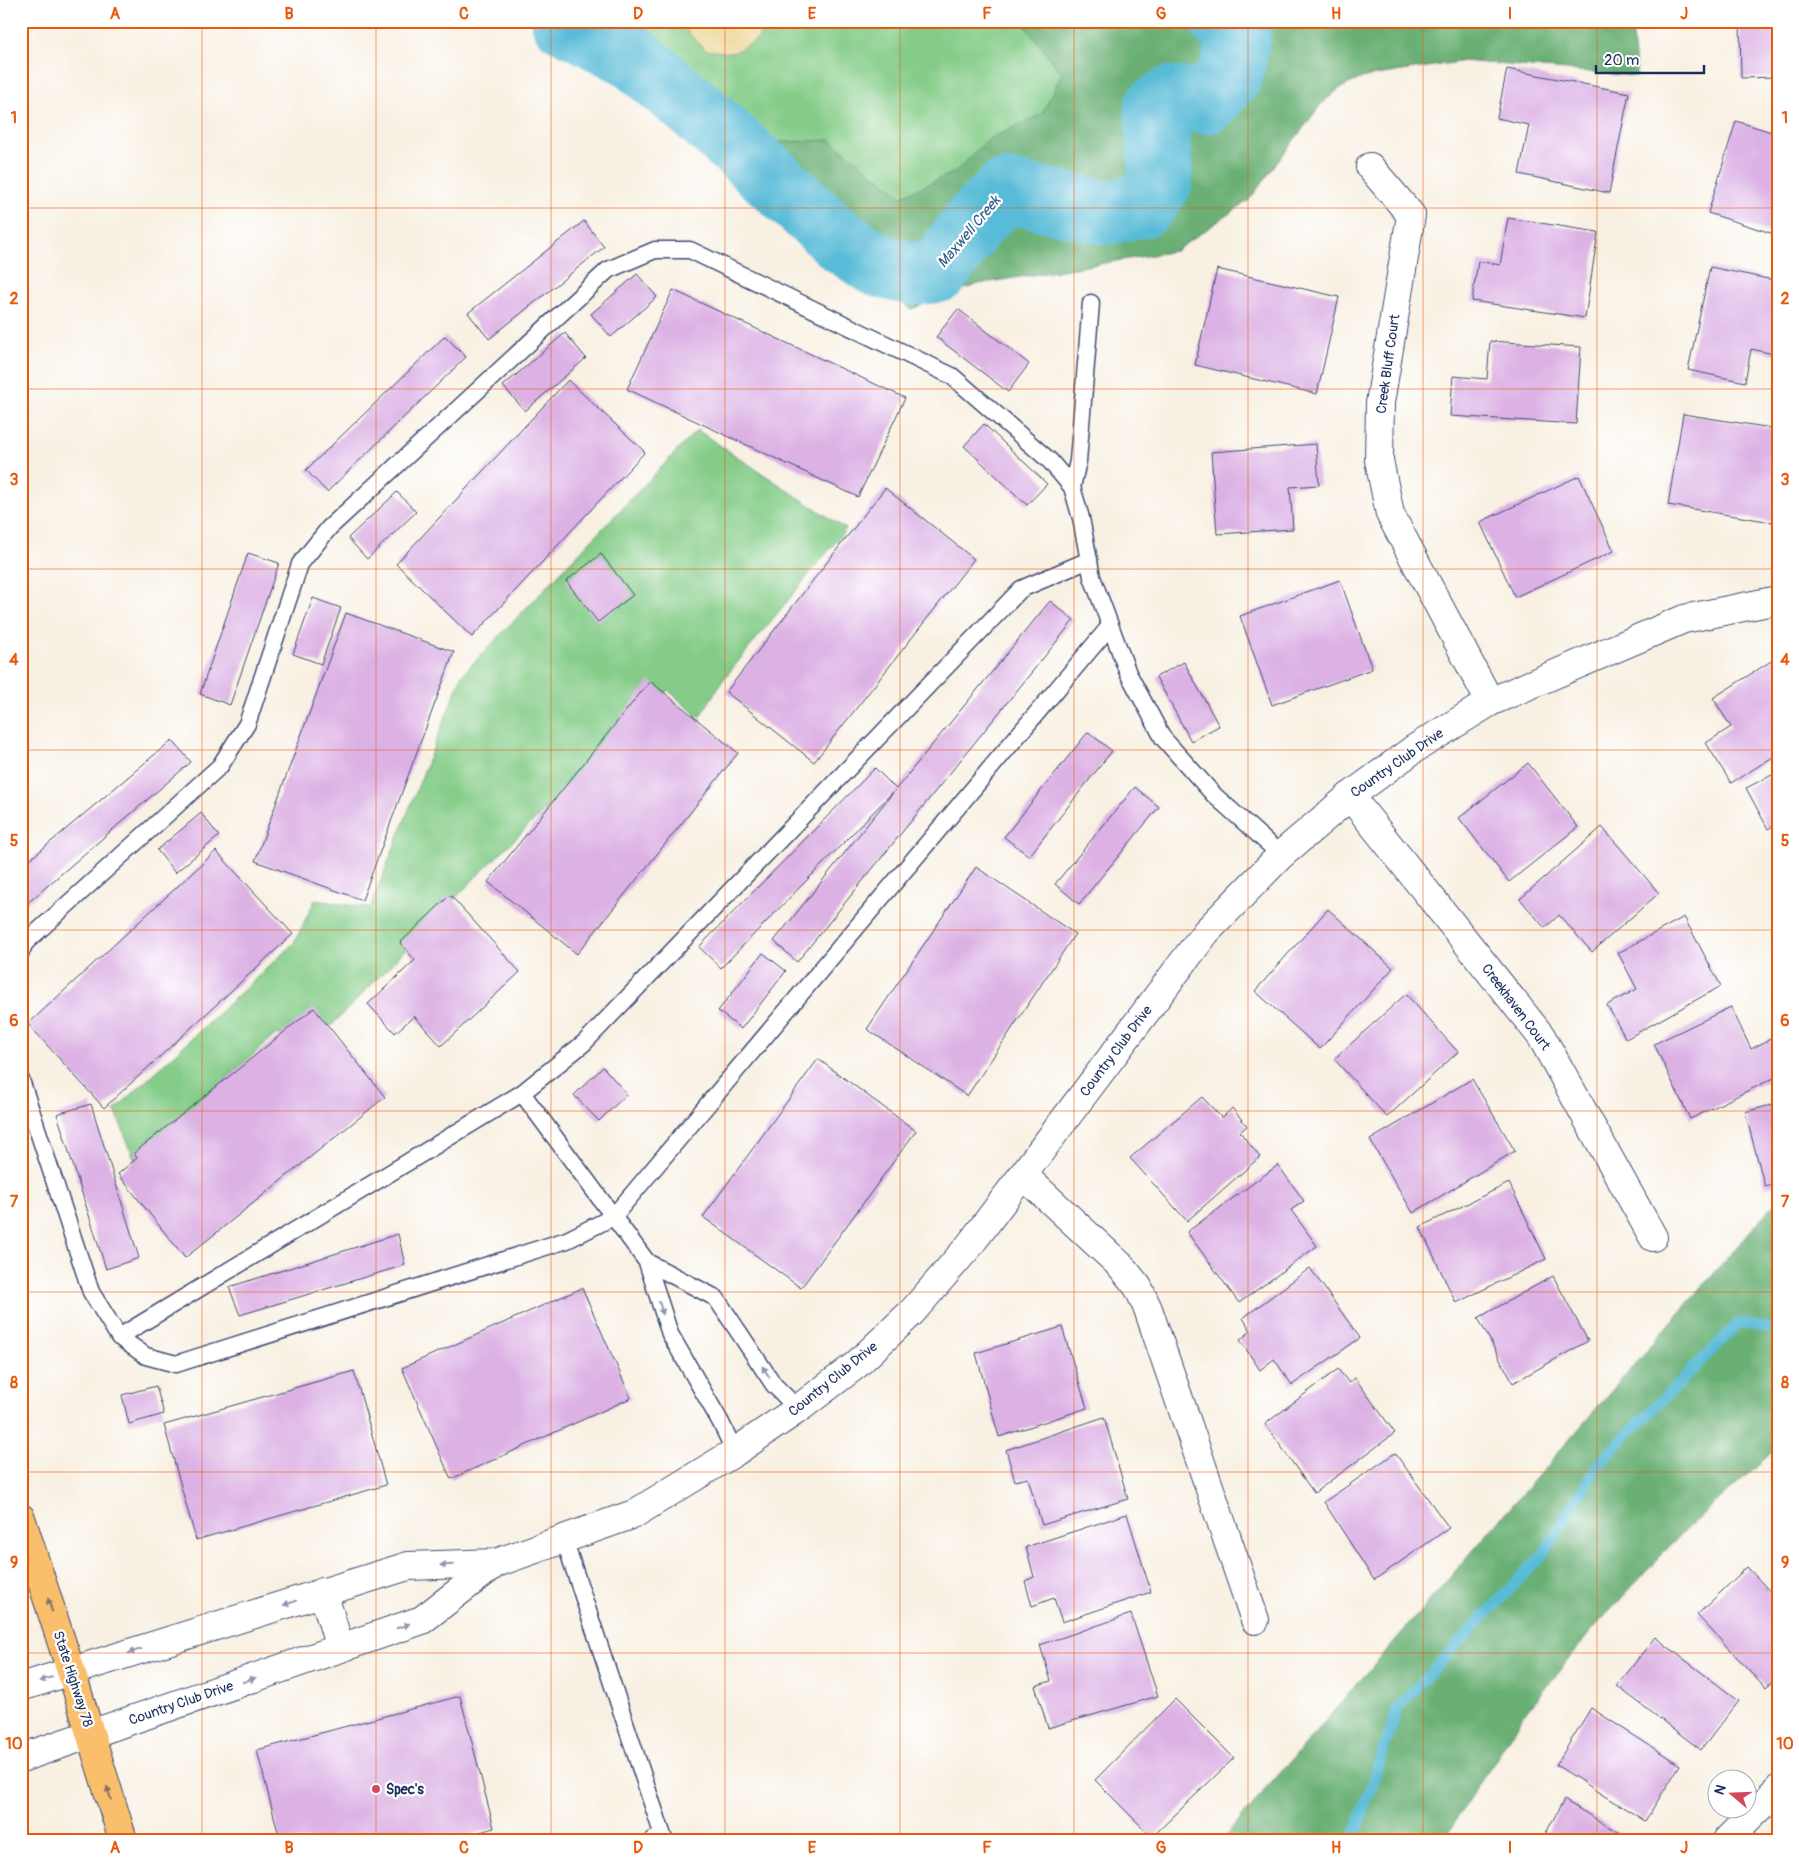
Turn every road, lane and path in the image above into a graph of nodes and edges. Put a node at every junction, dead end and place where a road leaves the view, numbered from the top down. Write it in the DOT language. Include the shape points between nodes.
graph roads {
  1 [pos="1370,167"];
  2 [pos="1091,304"];
  3 [pos="1072,487"];
  4 [pos="1089,560"];
  5 [pos="1778,600"];
  6 [pos="1110,626"];
  7 [pos="1490,702"];
  8 [pos="1350,796"];
  9 [pos="1281,855"];
  10 [pos="21,952"];
  11 [pos="21,1080"];
  12 [pos="522,1093"];
  13 [pos="1023,1175"];
  14 [pos="613,1216"];
  15 [pos="1653,1237"];
  16 [pos="647,1262"];
  17 [pos="119,1337"];
  18 [pos="798,1409"];
  19 [pos="735,1452"];
  20 [pos="21,1518"];
  21 [pos="564,1539"];
  22 [pos="496,1564"];
  23 [pos="323,1592"];
  24 [pos="1256,1620"];
  25 [pos="340,1648"];
  26 [pos="71,1671"];
  27 [pos="21,1687"];
  28 [pos="91,1735"];
  29 [pos="21,1758"];
  30 [pos="1778,1790"];
  31 [pos="660,1839"];
  32 [pos="123,1840"];
  33 [pos="1727,1840"];
  1 -- 7 [label="street, Creek Bluff Court" via="1411,215 1380,403 1379,460 1390,514"];
  2 -- 3 [label="lane" via="1078,461"];
  3 -- 4 [label="lane" via="1082,518"];
  3 -- 10 [label="lane" via="1050,461 952,376 690,250 655,250 608,270 329,528 300,564 247,724 220,766 25,943"];
  4 -- 6 [label="lane"];
  4 -- 12 [label="lane" via="1021,589 584,1043"];
  5 -- 7 [label="street, Country Club Drive" via="1684,619"];
  6 -- 9 [label="lane" via="1128,673 1163,738 1214,795"];
  6 -- 14 [label="lane"];
  7 -- 8 [label="street, Country Club Drive" via="1414,749"];
  8 -- 9 [label="street, Country Club Drive"];
  8 -- 15 [label="street, Creekhaven Court" via="1541,1036"];
  9 -- 13 [label="street, Country Club Drive" via="1206,932"];
  11 -- 17 [label="lane" via="91,1292"];
  12 -- 14 [label="lane"];
  12 -- 17 [label="lane"];
  13 -- 18 [label="street, Country Club Drive" via="969,1246 912,1312 856,1365"];
  13 -- 24 [label="street" via="1121,1266 1138,1286"];
  14 -- 16 [label="lane"];
  14 -- 17 [label="lane" via="567,1240 176,1364 146,1356"];
  18 -- 16 [label="lane, one-way" via="774,1385 716,1298"];
  16 -- 19 [label="lane, one-way" via="670,1334"];
  18 -- 19 [label="street, Country Club Drive"];
  19 -- 21 [label="street, Country Club Drive" via="634,1514"];
  26 -- 20 [label="main road, State Highway 78, one-way"];
  21 -- 22 [label="street, Country Club Drive"];
  21 -- 31 [label="lane"];
  22 -- 23 [label="street, Country Club Drive, one-way" via="408,1566"];
  25 -- 22 [label="street, Country Club Drive, one-way" via="422,1620"];
  23 -- 25 [label="street"];
  23 -- 26 [label="street, Country Club Drive, one-way"];
  28 -- 25 [label="street, Country Club Drive, one-way"];
  26 -- 27 [label="street, Country Club Drive, one-way"];
  26 -- 28 [label="main road, State Highway 78"];
  28 -- 29 [label="street, Country Club Drive"];
  32 -- 28 [label="main road, State Highway 78, one-way"];
  30 -- 33 [label="street"];
}
